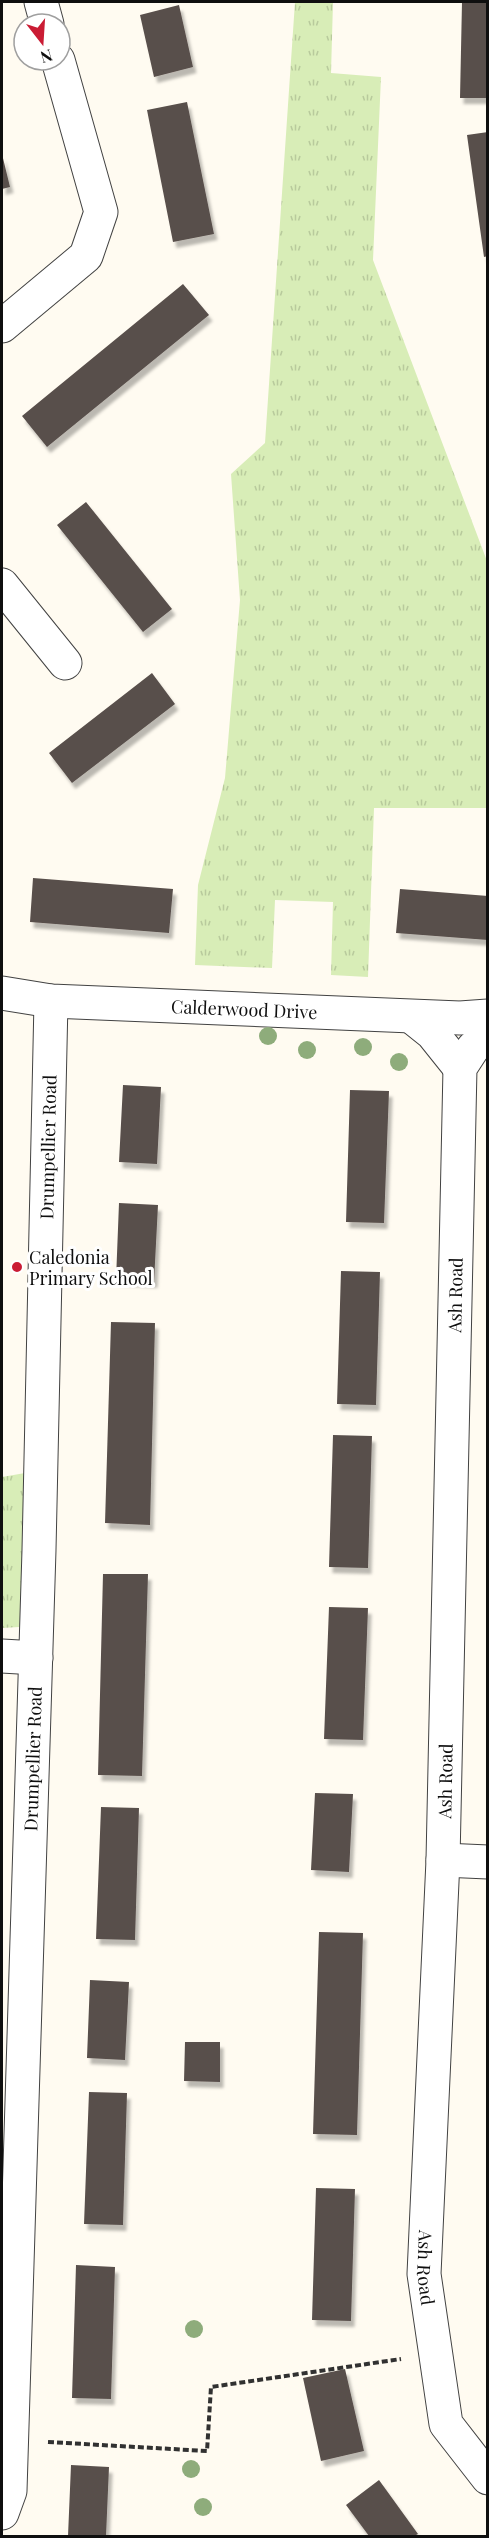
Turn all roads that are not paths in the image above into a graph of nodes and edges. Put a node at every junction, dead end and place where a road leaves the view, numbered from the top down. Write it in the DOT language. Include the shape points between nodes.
graph roads {
  1 [pos="60,72"];
  2 [pos="2,326"];
  3 [pos="2,585"];
  4 [pos="65,663"];
  5 [pos="2,993"];
  6 [pos="51,1001"];
  7 [pos="488,1016"];
  8 [pos="412,1017"];
  9 [pos="488,1035"];
  10 [pos="460,1068"];
  11 [pos="2,1656"];
  12 [pos="36,1658"];
  13 [pos="443,1860"];
  14 [pos="488,1863"];
  15 [pos="13,2047"];
  16 [pos="488,2478"];
  17 [pos="2,2513"];
  1 -- 2 [label="street" via="101,212 86,256"];
  3 -- 4 [label="street"];
  5 -- 6 [label="street, Calderwood Drive"];
  6 -- 8 [label="street, Calderwood Drive"];
  6 -- 12 [label="street, Drumpellier Road"];
  7 -- 8 [label="street, Calderwood Drive"];
  8 -- 10 [label="street" via="432,1033"];
  9 -- 10 [label="street" via="472,1048"];
  10 -- 13 [label="street, Ash Road"];
  11 -- 12 [label="street"];
  12 -- 15 [label="street, Drumpellier Road"];
  13 -- 14 [label="street"];
  13 -- 16 [label="street, Ash Road" via="424,2274 446,2424"];
  15 -- 17 [label="street, Drumpellier Road" via="10,2491"];
}
